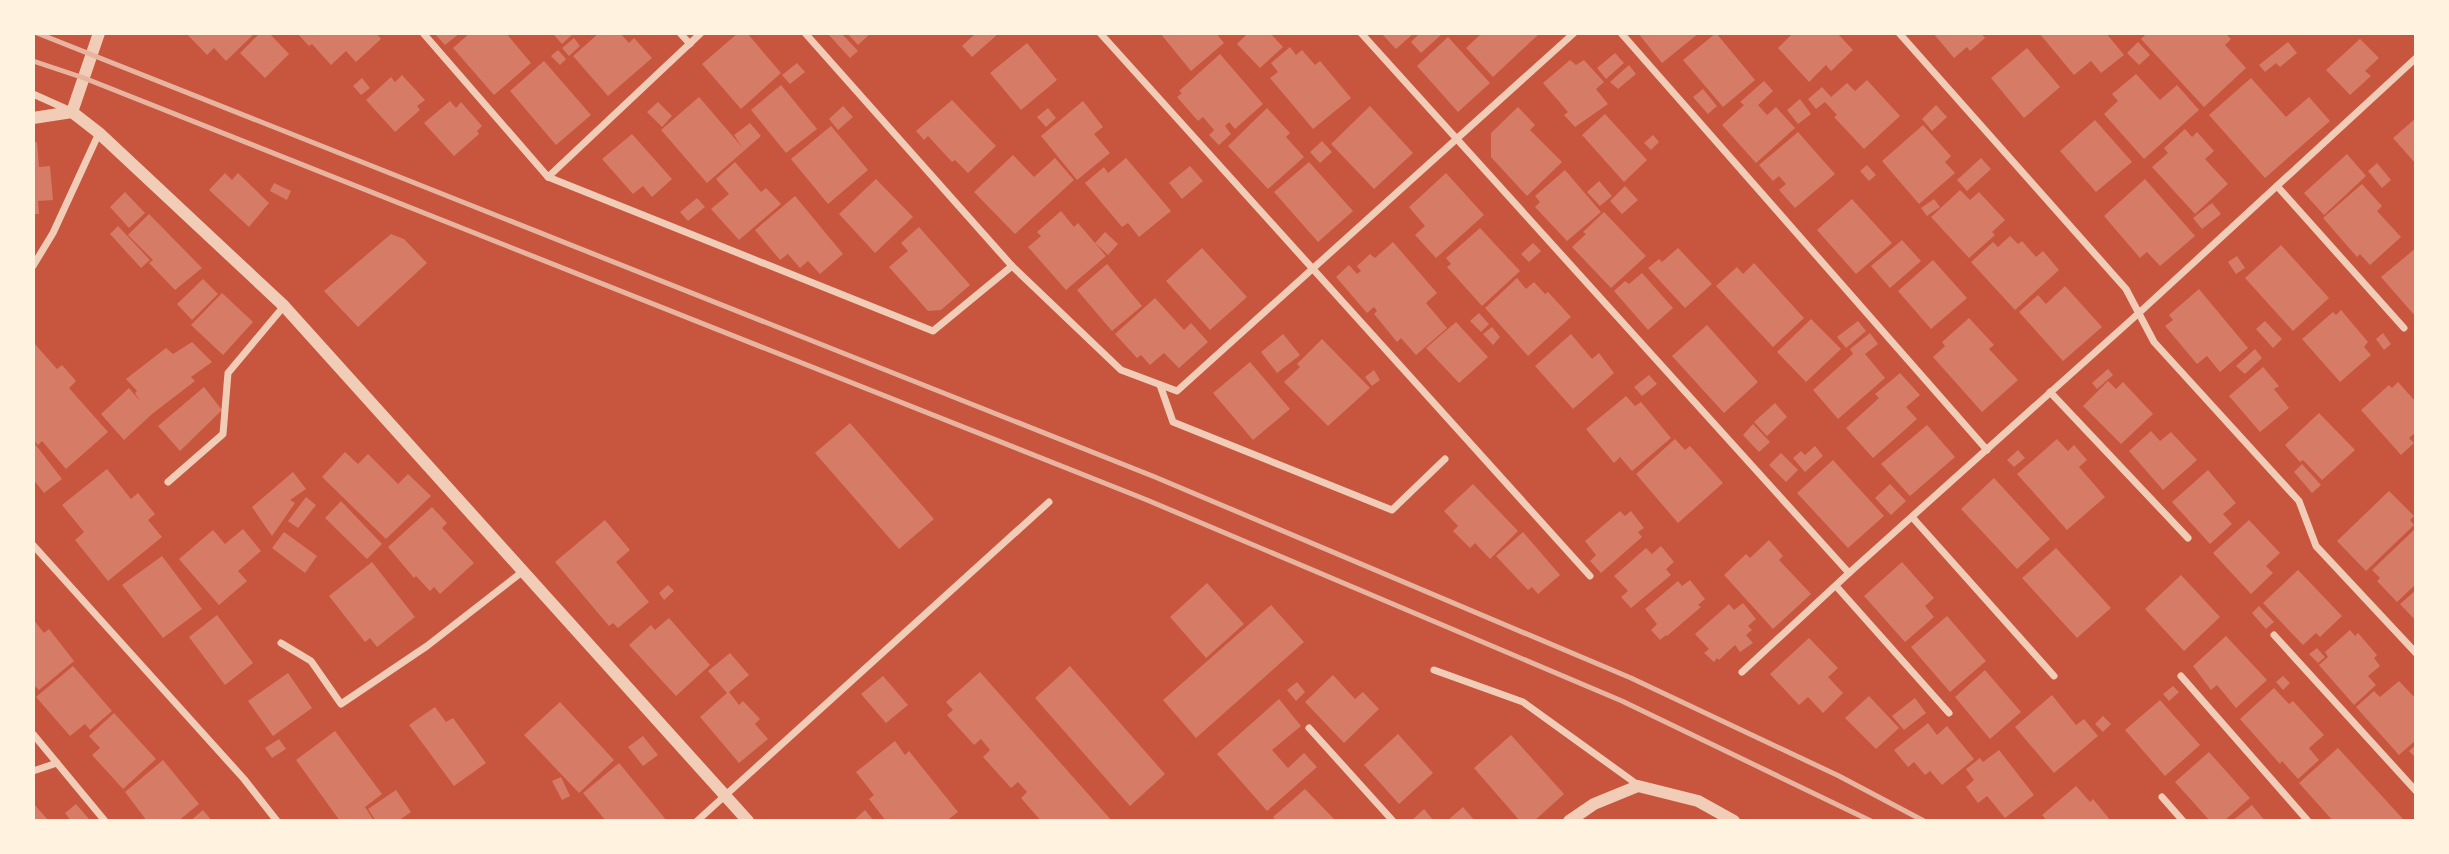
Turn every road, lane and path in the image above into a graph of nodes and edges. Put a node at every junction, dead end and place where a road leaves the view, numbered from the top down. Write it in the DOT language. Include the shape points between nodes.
graph roads {
  1 [pos="99,33"];
  2 [pos="423,33"];
  3 [pos="680,33"];
  4 [pos="701,33"];
  5 [pos="805,33"];
  6 [pos="1100,33"];
  7 [pos="1361,33"];
  8 [pos="1574,33"];
  9 [pos="1621,33"];
  10 [pos="1899,33"];
  11 [pos="690,44"];
  12 [pos="2416,58"];
  13 [pos="33,94"];
  14 [pos="72,112"];
  15 [pos="33,118"];
  16 [pos="99,133"];
  17 [pos="1459,139"];
  18 [pos="548,177"];
  19 [pos="2277,186"];
  20 [pos="33,266"];
  21 [pos="1012,266"];
  22 [pos="1313,268"];
  23 [pos="284,306"];
  24 [pos="2140,312"];
  25 [pos="2403,328"];
  26 [pos="1160,385"];
  27 [pos="2050,392"];
  28 [pos="1987,450"];
  29 [pos="1445,459"];
  30 [pos="168,482"];
  31 [pos="1049,502"];
  32 [pos="1912,517"];
  33 [pos="2188,538"];
  34 [pos="33,545"];
  35 [pos="523,572"];
  36 [pos="1849,573"];
  37 [pos="1590,576"];
  38 [pos="1836,586"];
  39 [pos="2274,635"];
  40 [pos="281,643"];
  41 [pos="2416,653"];
  42 [pos="1434,670"];
  43 [pos="1742,672"];
  44 [pos="2054,676"];
  45 [pos="2181,676"];
  46 [pos="1949,713"];
  47 [pos="1309,727"];
  48 [pos="33,734"];
  49 [pos="57,763"];
  50 [pos="33,771"];
  51 [pos="1638,786"];
  52 [pos="2416,791"];
  53 [pos="725,795"];
  54 [pos="2162,797"];
  55 [pos="105,821"];
  56 [pos="276,821"];
  57 [pos="697,821"];
  58 [pos="748,821"];
  59 [pos="1393,821"];
  60 [pos="1569,821"];
  61 [pos="1734,821"];
  62 [pos="2183,821"];
  63 [pos="2308,821"];
  1 -- 14 [label="street"];
  2 -- 18 [label="street"];
  3 -- 11 [label="street"];
  4 -- 11 [label="street"];
  5 -- 21 [label="street"];
  6 -- 22 [label="street"];
  7 -- 17 [label="street"];
  8 -- 17 [label="street"];
  9 -- 28 [label="street"];
  10 -- 24 [label="street" via="2126,289"];
  11 -- 18 [label="street"];
  12 -- 19 [label="street"];
  13 -- 14 [label="street"];
  14 -- 15 [label="street"];
  14 -- 16 [label="street"];
  16 -- 20 [label="street"];
  16 -- 23 [label="street"];
  17 -- 22 [label="street"];
  17 -- 36 [label="street"];
  18 -- 21 [label="street" via="933,331"];
  19 -- 24 [label="street"];
  19 -- 25 [label="street"];
  21 -- 26 [label="street" via="1121,370"];
  22 -- 26 [label="street" via="1177,391"];
  22 -- 37 [label="street"];
  23 -- 30 [label="street" via="228,373 223,434"];
  23 -- 35 [label="street"];
  24 -- 27 [label="street"];
  24 -- 41 [label="street" via="2154,342 2299,501 2316,545"];
  26 -- 29 [label="street" via="1172,422 1392,510"];
  27 -- 28 [label="street"];
  27 -- 33 [label="street"];
  28 -- 32 [label="street"];
  31 -- 53 [label="street"];
  32 -- 36 [label="street"];
  32 -- 44 [label="street"];
  34 -- 56 [label="street" via="244,779"];
  35 -- 40 [label="street" via="427,646 341,704 311,661"];
  35 -- 53 [label="street"];
  36 -- 38 [label="street"];
  38 -- 43 [label="street"];
  38 -- 46 [label="street"];
  39 -- 52 [label="street"];
  42 -- 51 [label="street" via="1523,702"];
  45 -- 63 [label="street"];
  47 -- 59 [label="street"];
  48 -- 49 [label="street"];
  49 -- 50 [label="street"];
  49 -- 55 [label="street"];
  51 -- 60 [label="street" via="1594,804"];
  51 -- 61 [label="street" via="1698,802"];
  53 -- 57 [label="street"];
  53 -- 58 [label="street"];
  54 -- 62 [label="street"];
}
